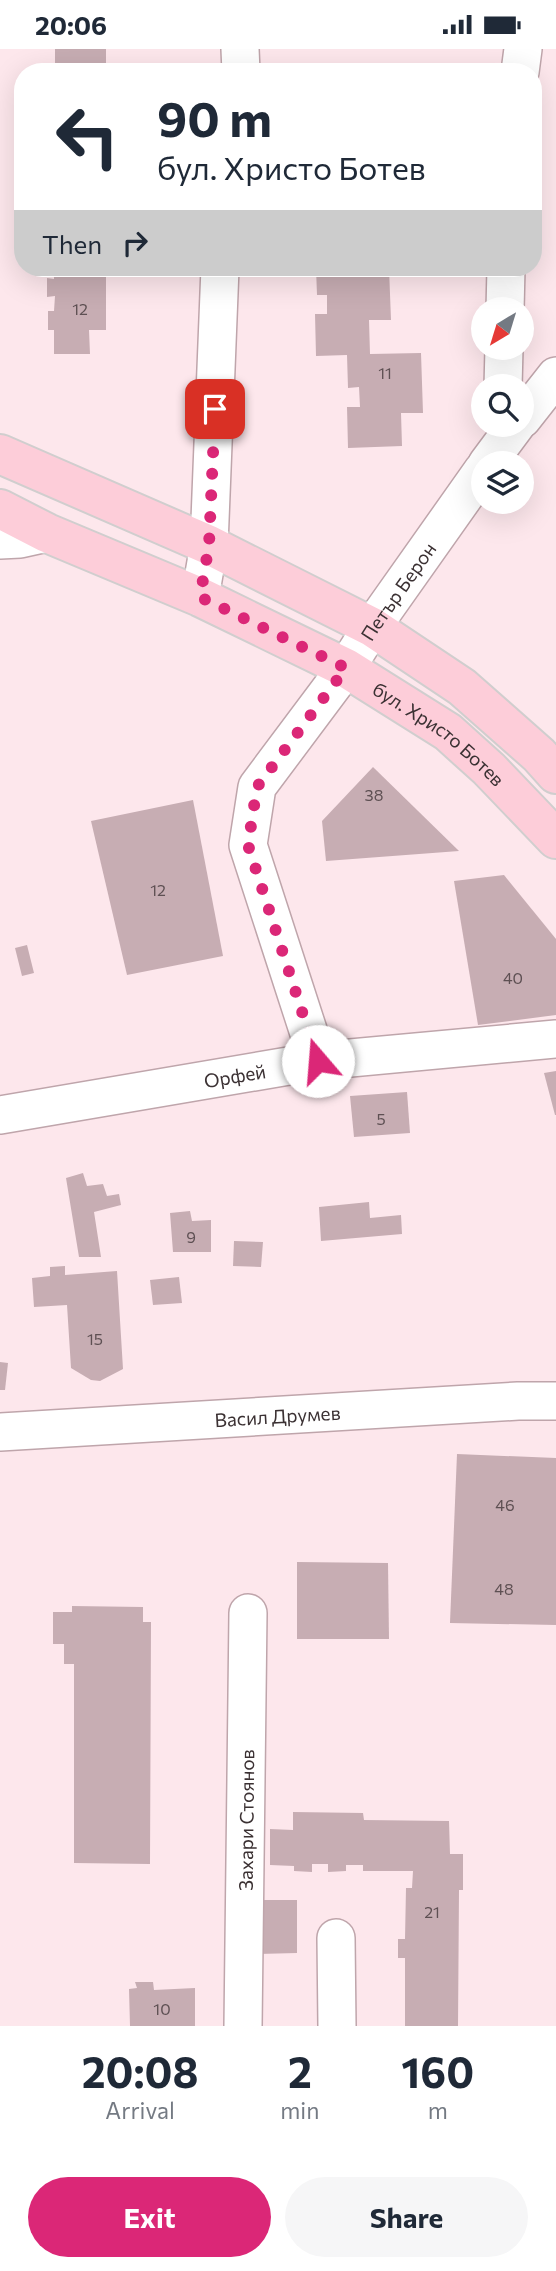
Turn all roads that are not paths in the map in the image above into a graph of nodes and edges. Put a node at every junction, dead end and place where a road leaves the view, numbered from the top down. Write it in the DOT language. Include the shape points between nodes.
graph roads {
  1 [pos="220,277"];
  2 [pos="506,277"];
  3 [pos="505,297"];
  4 [pos="556,376"];
  5 [pos="502,441"];
  6 [pos="0,454"];
  7 [pos="0,509"];
  8 [pos="47,533"];
  9 [pos="0,540"];
  10 [pos="209,545"];
  11 [pos="200,597"];
  12 [pos="372,627"];
  13 [pos="346,668"];
  14 [pos="556,774"];
  15 [pos="556,839"];
  16 [pos="556,1038"];
  17 [pos="318,1061"];
  18 [pos="0,1115"];
  19 [pos="556,1401"];
  20 [pos="0,1432"];
  21 [pos="248,1613"];
  22 [pos="336,1938"];
  23 [pos="243,2026"];
  24 [pos="337,2026"];
  1 -- 10 [label="street"];
  2 -- 3 [label="street"];
  4 -- 5 [label="street, Петър Берон"];
  5 -- 12 [label="street, Петър Берон"];
  6 -- 10 [label="main road"];
  7 -- 8 [label="main road, бул. Христо Ботев"];
  8 -- 9 [label="street"];
  8 -- 11 [label="main road, бул. Христо Ботев"];
  10 -- 11 [label="street"];
  10 -- 12 [label="main road"];
  11 -- 13 [label="main road, бул. Христо Ботев"];
  12 -- 13 [label="street, Петър Берон"];
  12 -- 14 [label="main road" via="462,687"];
  13 -- 15 [label="main road, бул. Христо Ботев" via="449,733"];
  13 -- 17 [label="street, Петър Берон" via="257,787 248,845"];
  16 -- 17 [label="street, Орфей"];
  17 -- 18 [label="street, Орфей"];
  19 -- 20 [label="street, Васил Друмев"];
  21 -- 23 [label="street, Захари Стоянов"];
  22 -- 24 [label="street"];
}
